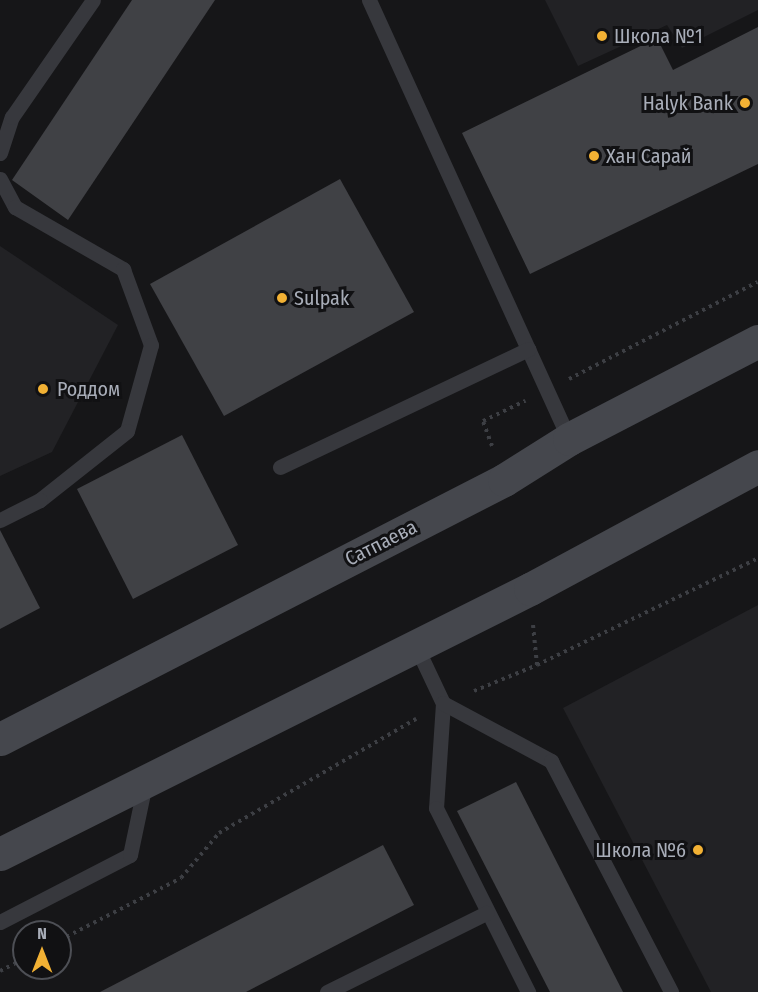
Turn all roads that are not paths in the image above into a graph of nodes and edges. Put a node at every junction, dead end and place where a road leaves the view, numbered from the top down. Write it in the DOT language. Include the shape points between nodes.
graph roads {
  1 [pos="93,0"];
  2 [pos="369,0"];
  3 [pos="0,153"];
  4 [pos="0,179"];
  5 [pos="758,342"];
  6 [pos="528,349"];
  7 [pos="569,439"];
  8 [pos="758,466"];
  9 [pos="280,467"];
  10 [pos="0,520"];
  11 [pos="416,646"];
  12 [pos="443,703"];
  13 [pos="0,739"];
  14 [pos="146,781"];
  15 [pos="0,854"];
  16 [pos="486,913"];
  17 [pos="0,922"];
  18 [pos="327,992"];
  19 [pos="528,992"];
  20 [pos="671,992"];
  1 -- 3 [label="lane" via="12,117"];
  2 -- 6 [label="lane"];
  4 -- 10 [label="lane" via="15,207 123,269 151,345 127,431 40,500"];
  5 -- 7 [label="street, Сатпаева"];
  6 -- 7 [label="lane"];
  6 -- 9 [label="lane"];
  7 -- 13 [label="street, Сатпаева" via="504,480"];
  8 -- 11 [label="street"];
  11 -- 12 [label="lane"];
  11 -- 14 [label="street"];
  12 -- 16 [label="lane" via="436,808"];
  12 -- 20 [label="lane" via="551,761"];
  14 -- 15 [label="street"];
  14 -- 17 [label="lane" via="130,855"];
  16 -- 18 [label="lane"];
  16 -- 19 [label="lane"];
}
